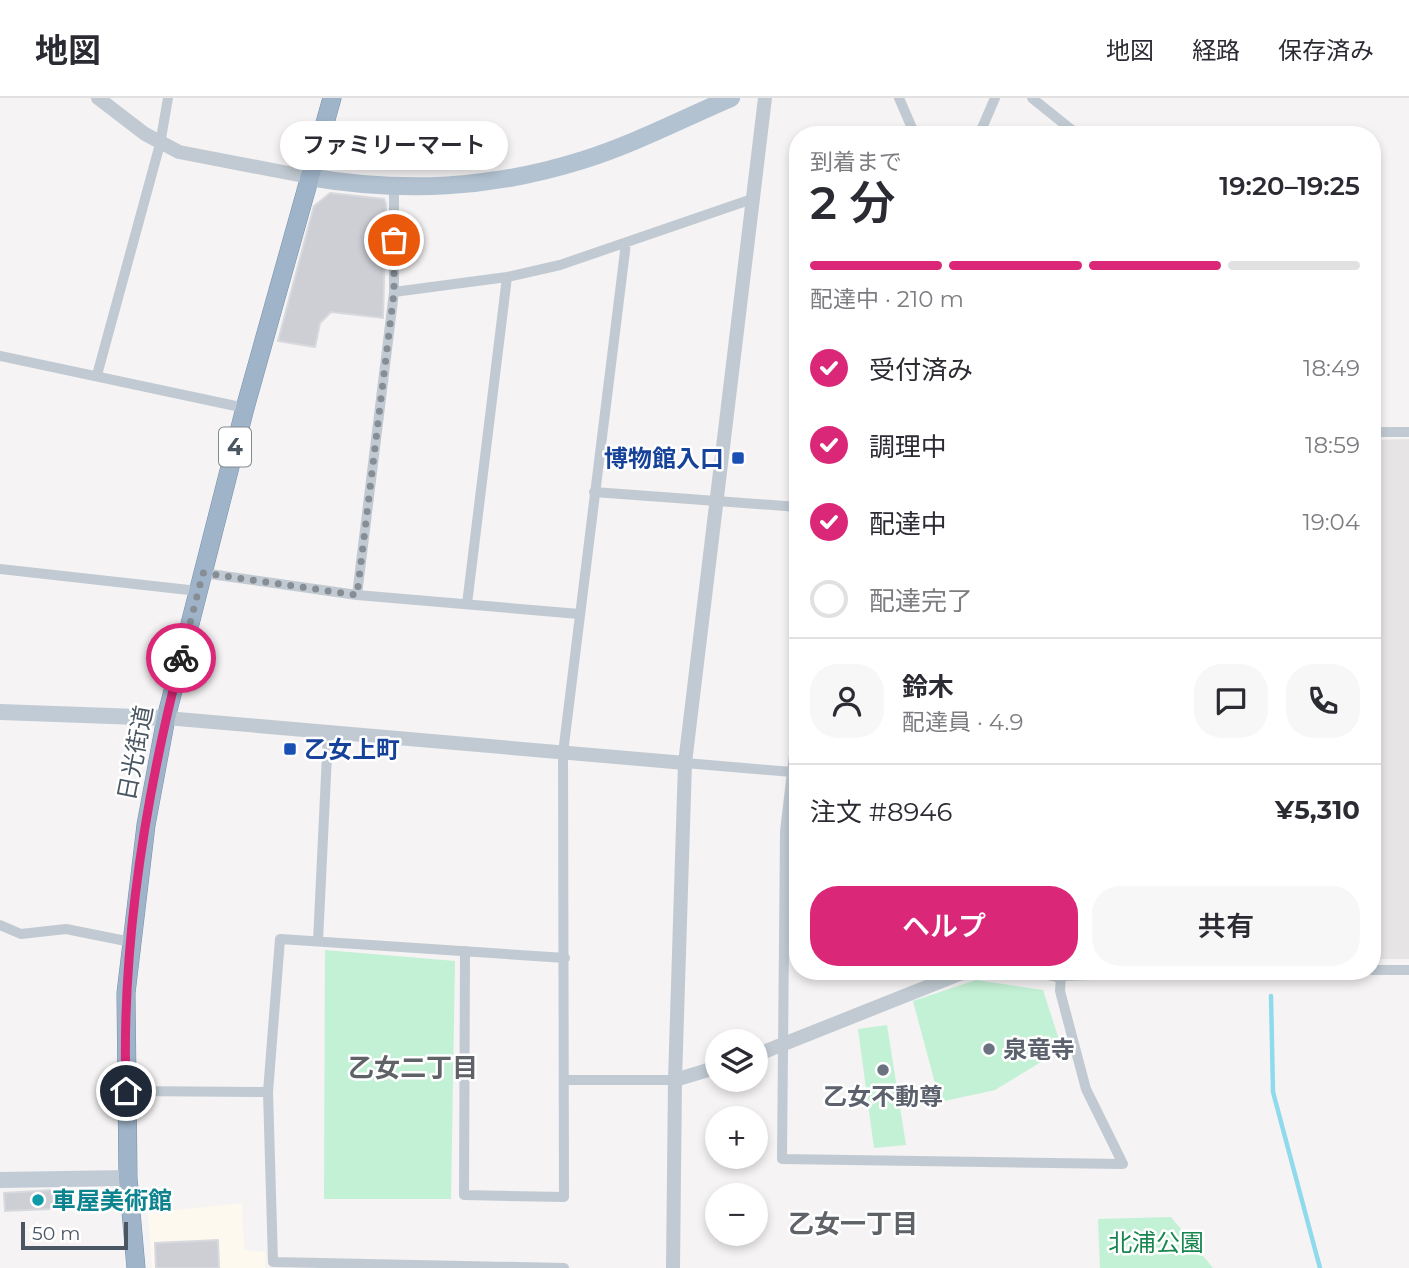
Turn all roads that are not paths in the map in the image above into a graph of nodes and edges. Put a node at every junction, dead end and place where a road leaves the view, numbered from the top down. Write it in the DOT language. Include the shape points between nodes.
graph roads {
  1 [pos="98,98"];
  2 [pos="168,98"];
  3 [pos="332,98"];
  4 [pos="731,98"];
  5 [pos="765,98"];
  6 [pos="899,98"];
  7 [pos="995,98"];
  8 [pos="1032,98"];
  9 [pos="911,126"];
  10 [pos="983,126"];
  11 [pos="1067,126"];
  12 [pos="160,144"];
  13 [pos="309,177"];
  14 [pos="394,188"];
  15 [pos="755,198"];
  16 [pos="626,243"];
  17 [pos="507,277"];
  18 [pos="394,292"];
  19 [pos="0,356"];
  20 [pos="97,375"];
  21 [pos="245,408"];
  22 [pos="1381,432"];
  23 [pos="1409,432"];
  24 [pos="594,492"];
  25 [pos="719,502"];
  26 [pos="789,506"];
  27 [pos="0,569"];
  28 [pos="203,573"];
  29 [pos="198,591"];
  30 [pos="357,595"];
  31 [pos="467,604"];
  32 [pos="579,614"];
  33 [pos="0,707"];
  34 [pos="166,718"];
  35 [pos="328,734"];
  36 [pos="563,753"];
  37 [pos="685,763"];
  38 [pos="789,772"];
  39 [pos="789,797"];
  40 [pos="0,925"];
  41 [pos="789,925"];
  42 [pos="785,927"];
  43 [pos="318,941"];
  44 [pos="131,942"];
  45 [pos="465,951"];
  46 [pos="565,958"];
  47 [pos="1381,970"];
  48 [pos="1409,970"];
  49 [pos="925,980"];
  50 [pos="1061,980"];
  51 [pos="784,1046"];
  52 [pos="768,1051"];
  53 [pos="705,1071"];
  54 [pos="565,1080"];
  55 [pos="675,1080"];
  56 [pos="126,1091"];
  57 [pos="268,1093"];
  58 [pos="128,1178"];
  59 [pos="0,1180"];
  60 [pos="273,1265"];
  61 [pos="370,1266"];
  62 [pos="466,1267"];
  63 [pos="136,1268"];
  64 [pos="564,1268"];
  65 [pos="673,1268"];
  1 -- 12 [label="street"];
  2 -- 12 [label="street"];
  3 -- 13 [label="highway, 日光街道 / 4"];
  4 -- 14 [label="main road" via="585,159 549,169 423,189"];
  5 -- 15 [label="street"];
  6 -- 9 [label="street"];
  7 -- 10 [label="street"];
  8 -- 11 [label="street"];
  12 -- 13 [label="street" via="201,158"];
  12 -- 20 [label="street"];
  13 -- 14 [label="main road"];
  13 -- 21 [label="highway, 日光街道 / 4"];
  14 -- 18 [label="street"];
  15 -- 16 [label="street"];
  15 -- 25 [label="street"];
  16 -- 17 [label="street"];
  16 -- 24 [label="street"];
  17 -- 18 [label="street"];
  17 -- 31 [label="street"];
  18 -- 30 [label="street"];
  19 -- 20 [label="street"];
  20 -- 21 [label="street"];
  21 -- 28 [label="highway, 日光街道 / 4"];
  22 -- 23 [label="street"];
  24 -- 25 [label="street"];
  24 -- 32 [label="street"];
  25 -- 26 [label="street"];
  25 -- 37 [label="street"];
  27 -- 29 [label="street"];
  28 -- 29 [label="highway, 日光街道 / 4"];
  28 -- 30 [label="street"];
  29 -- 34 [label="highway, 日光街道 / 4"];
  30 -- 31 [label="street"];
  31 -- 32 [label="street"];
  32 -- 36 [label="street"];
  33 -- 34 [label="main road"];
  34 -- 35 [label="street"];
  34 -- 44 [label="highway, 日光街道 / 4"];
  35 -- 36 [label="street"];
  35 -- 43 [label="street"];
  36 -- 37 [label="street"];
  36 -- 46 [label="street"];
  37 -- 38 [label="street"];
  37 -- 55 [label="street"];
  39 -- 42 [label="street"];
  40 -- 44 [label="street" via="21,934 66,929"];
  41 -- 42 [label="street"];
  42 -- 51 [label="street"];
  43 -- 45 [label="street"];
  43 -- 57 [label="street" via="280,939"];
  44 -- 56 [label="highway, 日光街道 / 4"];
  45 -- 46 [label="street"];
  45 -- 54 [label="street" via="464,1195 564,1197"];
  46 -- 54 [label="street"];
  47 -- 48 [label="street"];
  49 -- 51 [label="street"];
  50 -- 51 [label="street" via="1086,1089 1123,1164 782,1159"];
  51 -- 52 [label="street"];
  53 -- 55 [label="street"];
  54 -- 55 [label="street"];
  55 -- 65 [label="street"];
  56 -- 57 [label="street"];
  56 -- 58 [label="highway, 日光街道 / 4"];
  57 -- 60 [label="street"];
  58 -- 59 [label="main road"];
  58 -- 63 [label="highway, 日光街道 / 4"];
  60 -- 61 [label="street"];
  61 -- 62 [label="street"];
  62 -- 64 [label="street"];
}
